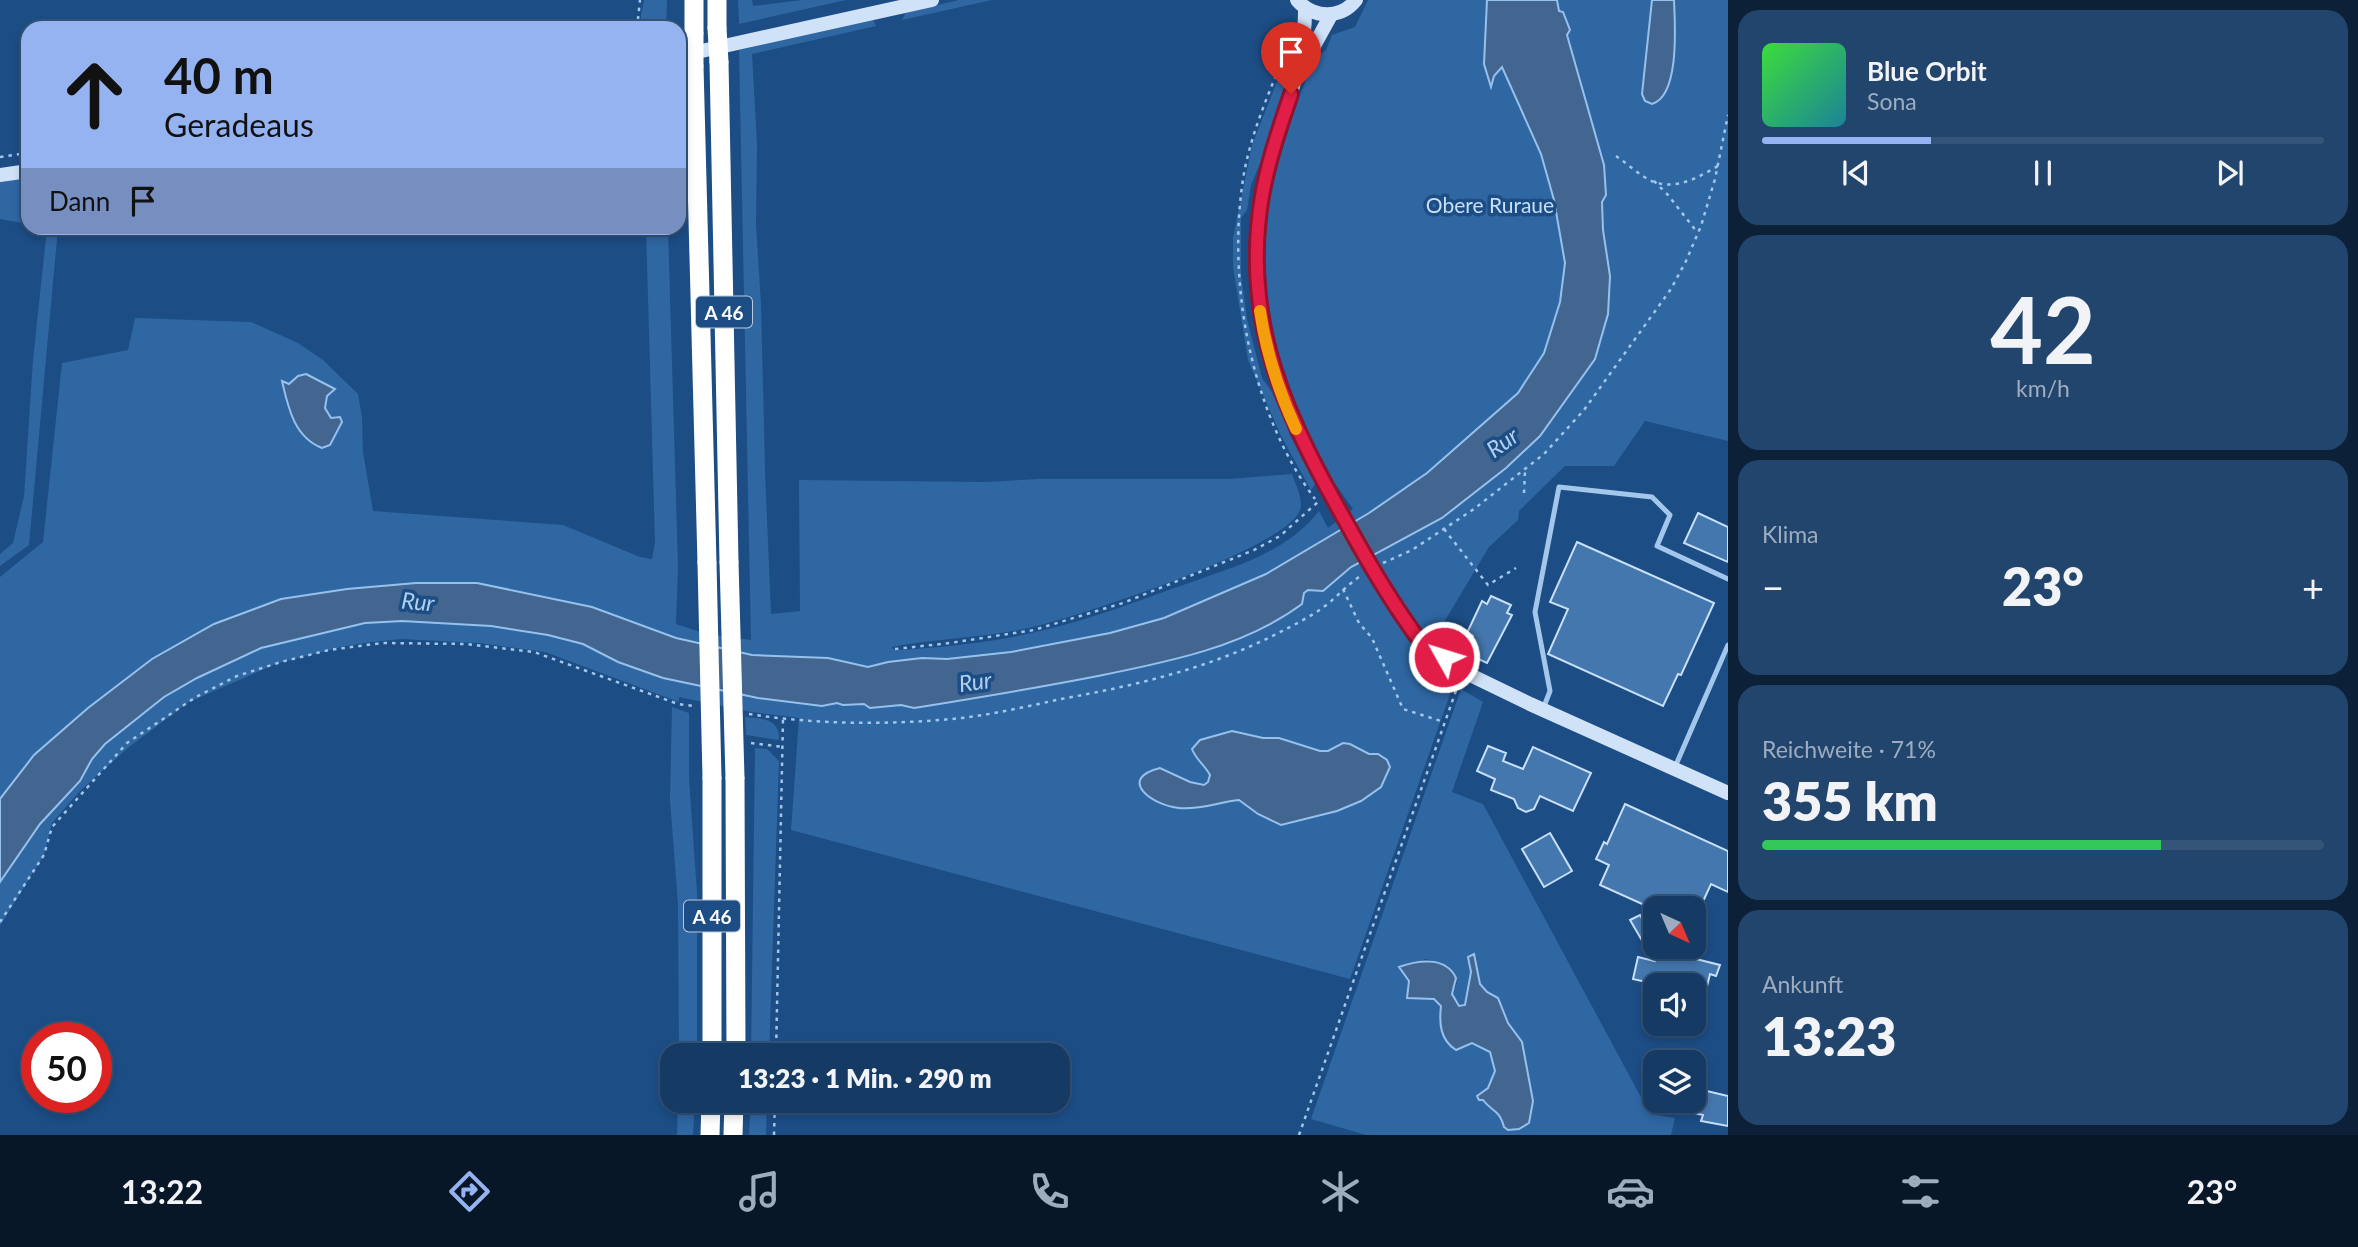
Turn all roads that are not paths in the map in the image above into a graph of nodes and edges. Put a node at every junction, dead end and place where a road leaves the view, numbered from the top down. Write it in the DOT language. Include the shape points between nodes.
graph roads {
  1 [pos="694,0"];
  2 [pos="717,0"];
  3 [pos="932,0"];
  4 [pos="1356,0"];
  5 [pos="1301,4"];
  6 [pos="1331,15"];
  7 [pos="687,61"];
  8 [pos="1298,72"];
  9 [pos="21,172"];
  10 [pos="0,175"];
  11 [pos="1728,579"];
  12 [pos="1728,645"];
  13 [pos="1543,709"];
  14 [pos="1675,768"];
  15 [pos="1728,793"];
  16 [pos="712,1043"];
  17 [pos="736,1043"];
  18 [pos="711,1113"];
  19 [pos="734,1113"];
  20 [pos="710,1135"];
  21 [pos="733,1135"];
  1 -- 7 [label="highway, A 46, bridge" via="694,33"];
  2 -- 17 [label="highway, A 46, bridge" via="735,778"];
  3 -- 7 [label="main road"];
  4 -- 6 [label="main road"];
  5 -- 6 [label="main road" via="1318,14"];
  5 -- 8 [label="main road" via="1306,34"];
  6 -- 8 [label="main road"];
  7 -- 16 [label="highway, A 46, bridge" via="707,563"];
  8 -- 13 [label="main road, bridge" via="1262,195 1256,246 1261,319 1283,400 1384,590 1420,641 1464,672"];
  9 -- 10 [label="main road"];
  11 -- 13 [label="lane" via="1657,546 1670,515 1652,497 1559,487 1535,612 1550,691"];
  12 -- 14 [label="lane"];
  13 -- 14 [label="main road"];
  14 -- 15 [label="main road"];
  18 -- 20 [label="highway"];
  19 -- 21 [label="highway"];
}
